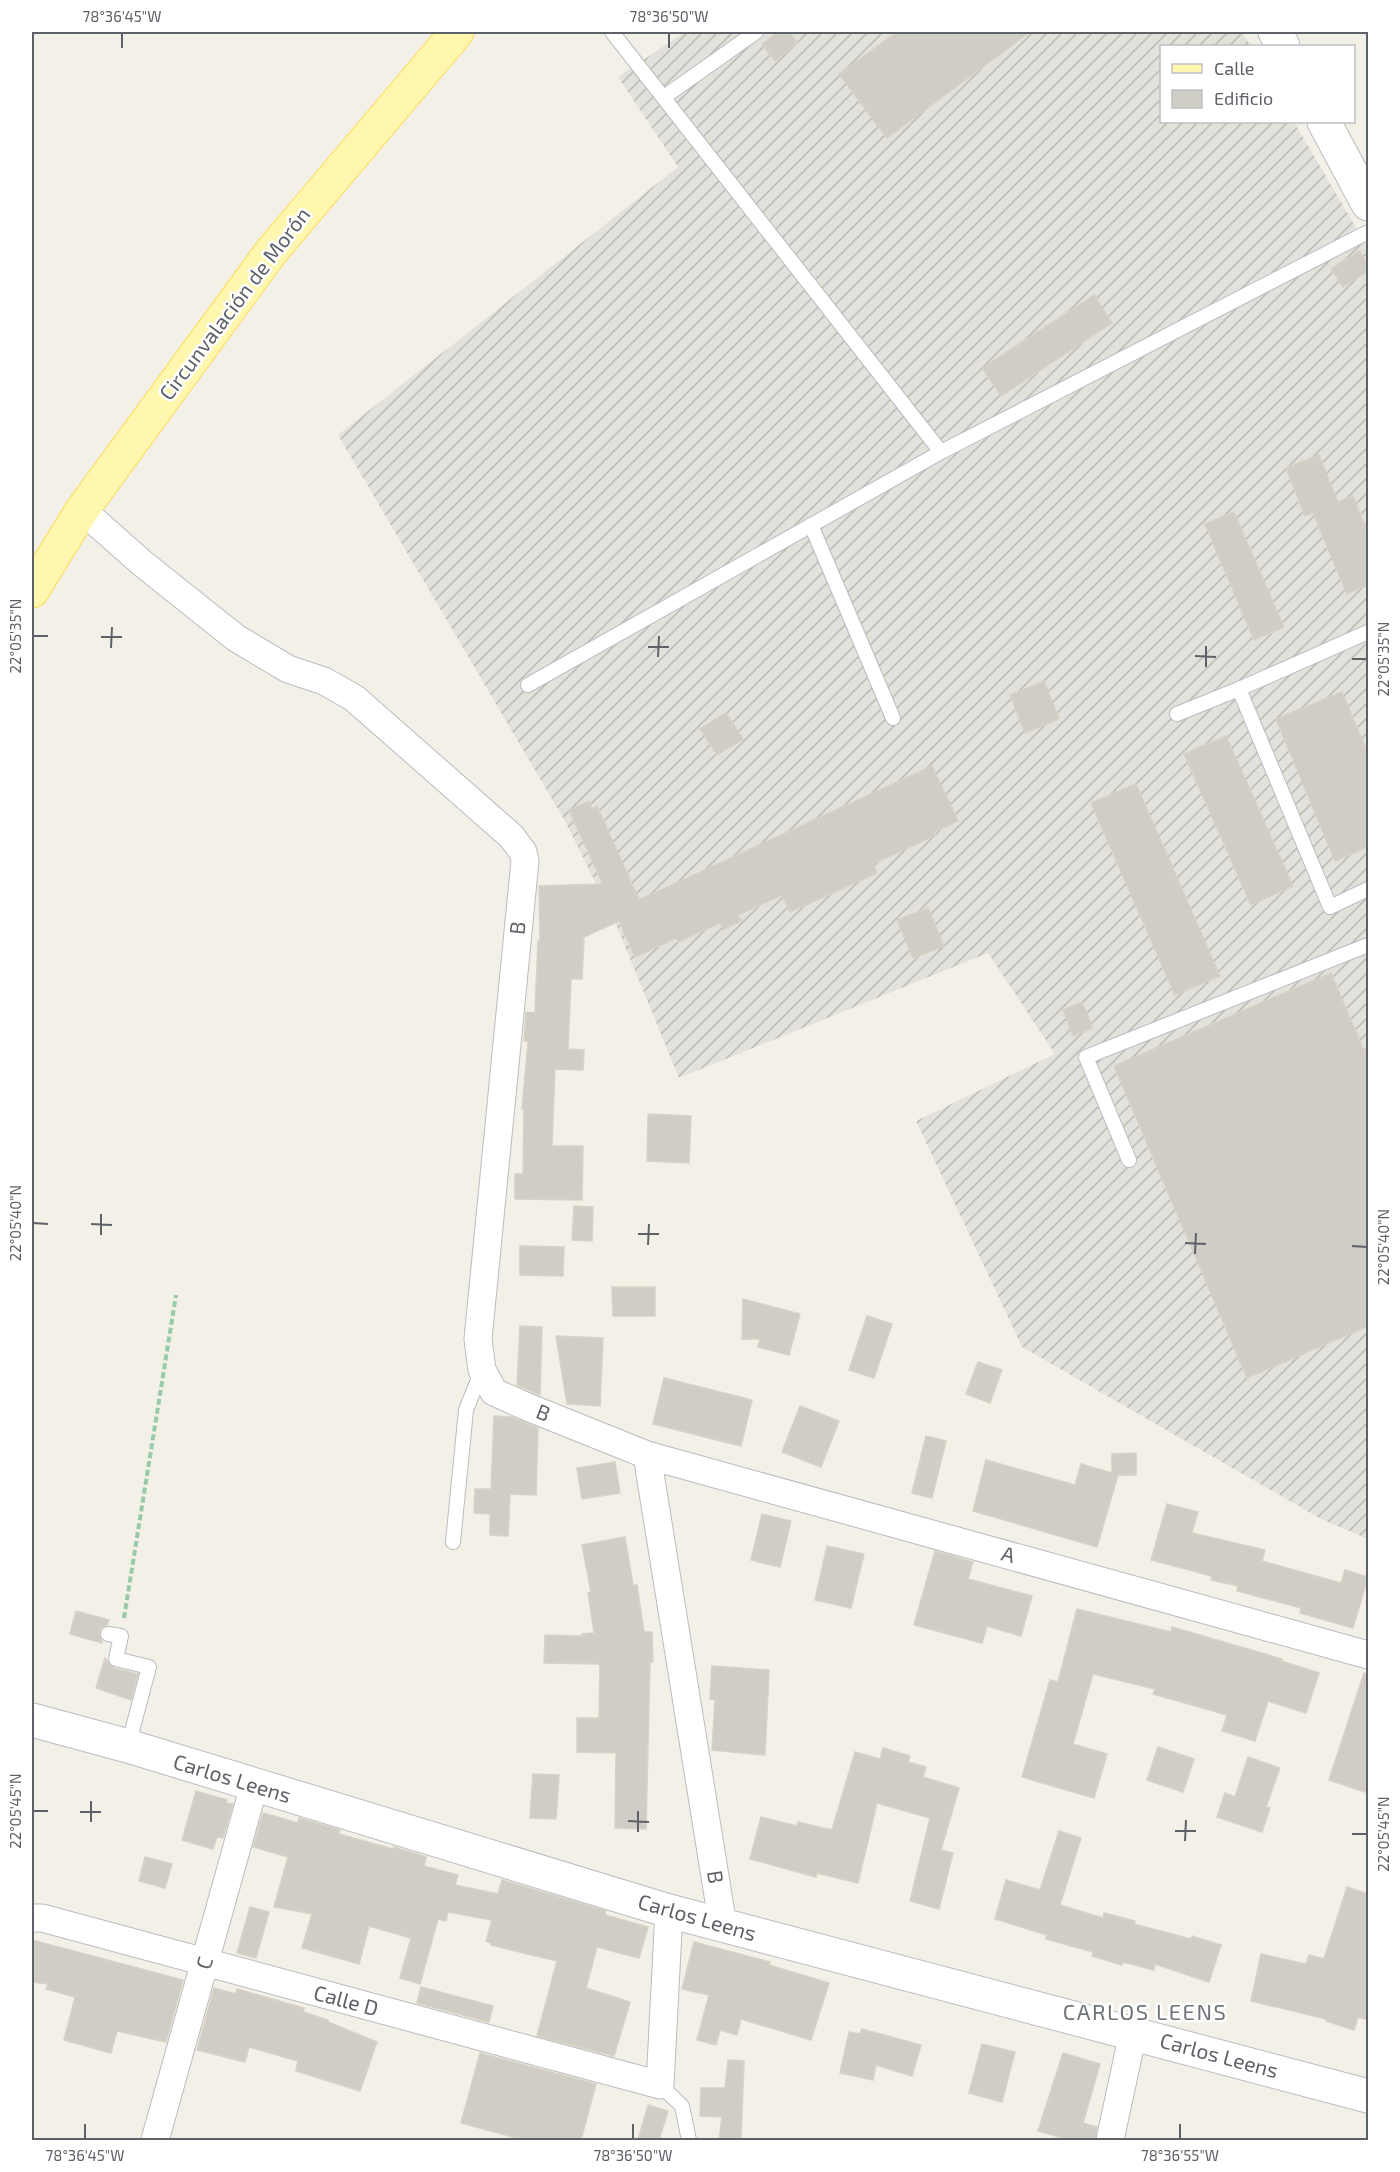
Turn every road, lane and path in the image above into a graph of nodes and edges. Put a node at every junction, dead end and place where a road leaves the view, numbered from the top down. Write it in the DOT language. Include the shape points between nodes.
graph roads {
  1 [pos="457,32"];
  2 [pos="612,32"];
  3 [pos="756,32"];
  4 [pos="664,97"];
  5 [pos="1325,123"];
  6 [pos="1368,204"];
  7 [pos="1368,232"];
  8 [pos="941,452"];
  9 [pos="82,510"];
  10 [pos="811,525"];
  11 [pos="32,591"];
  12 [pos="1368,632"];
  13 [pos="528,685"];
  14 [pos="1239,689"];
  15 [pos="1177,714"];
  16 [pos="893,718"];
  17 [pos="1368,889"];
  18 [pos="1368,945"];
  19 [pos="1129,1160"];
  20 [pos="176,1295"];
  21 [pos="482,1370"];
  22 [pos="647,1455"];
  23 [pos="453,1542"];
  24 [pos="115,1635"];
  25 [pos="1368,1655"];
  26 [pos="32,1720"];
  27 [pos="128,1746"];
  28 [pos="254,1786"];
  29 [pos="669,1911"];
  30 [pos="32,1918"];
  31 [pos="723,1926"];
  32 [pos="205,1963"];
  33 [pos="1133,2033"];
  34 [pos="660,2085"];
  35 [pos="1368,2096"];
  36 [pos="155,2140"];
  37 [pos="689,2140"];
  38 [pos="1110,2140"];
  1 -- 9 [label="main road, Circunvalación de Morón" via="271,252"];
  2 -- 4 [label="lane"];
  3 -- 4 [label="lane"];
  4 -- 8 [label="lane"];
  5 -- 6 [label="street"];
  7 -- 8 [label="lane"];
  8 -- 10 [label="lane"];
  9 -- 11 [label="main road, Circunvalación de Morón"];
  9 -- 21 [label="street, B" via="236,638 288,669 324,681 354,698 524,852 477,1339"];
  10 -- 13 [label="lane"];
  10 -- 16 [label="lane"];
  12 -- 14 [label="lane"];
  14 -- 15 [label="lane"];
  14 -- 17 [label="lane" via="1330,907"];
  18 -- 19 [label="lane" via="1086,1057"];
  20 -- 24 [label="path"];
  21 -- 22 [label="street, B" via="494,1392"];
  21 -- 23 [label="lane" via="466,1410"];
  22 -- 25 [label="street, A"];
  22 -- 31 [label="street, B"];
  24 -- 27 [label="lane" via="116,1659 149,1667"];
  26 -- 27 [label="street, Carlos Leens"];
  27 -- 28 [label="street, Carlos Leens"];
  28 -- 29 [label="street, Carlos Leens"];
  28 -- 32 [label="street, C"];
  29 -- 31 [label="street, Carlos Leens"];
  29 -- 34 [label="street"];
  30 -- 32 [label="street, Calle D"];
  31 -- 33 [label="street, Carlos Leens"];
  32 -- 34 [label="street, Calle D"];
  32 -- 36 [label="street, C"];
  33 -- 35 [label="street, Carlos Leens"];
  33 -- 38 [label="street"];
  34 -- 37 [label="lane" via="682,2106"];
}
